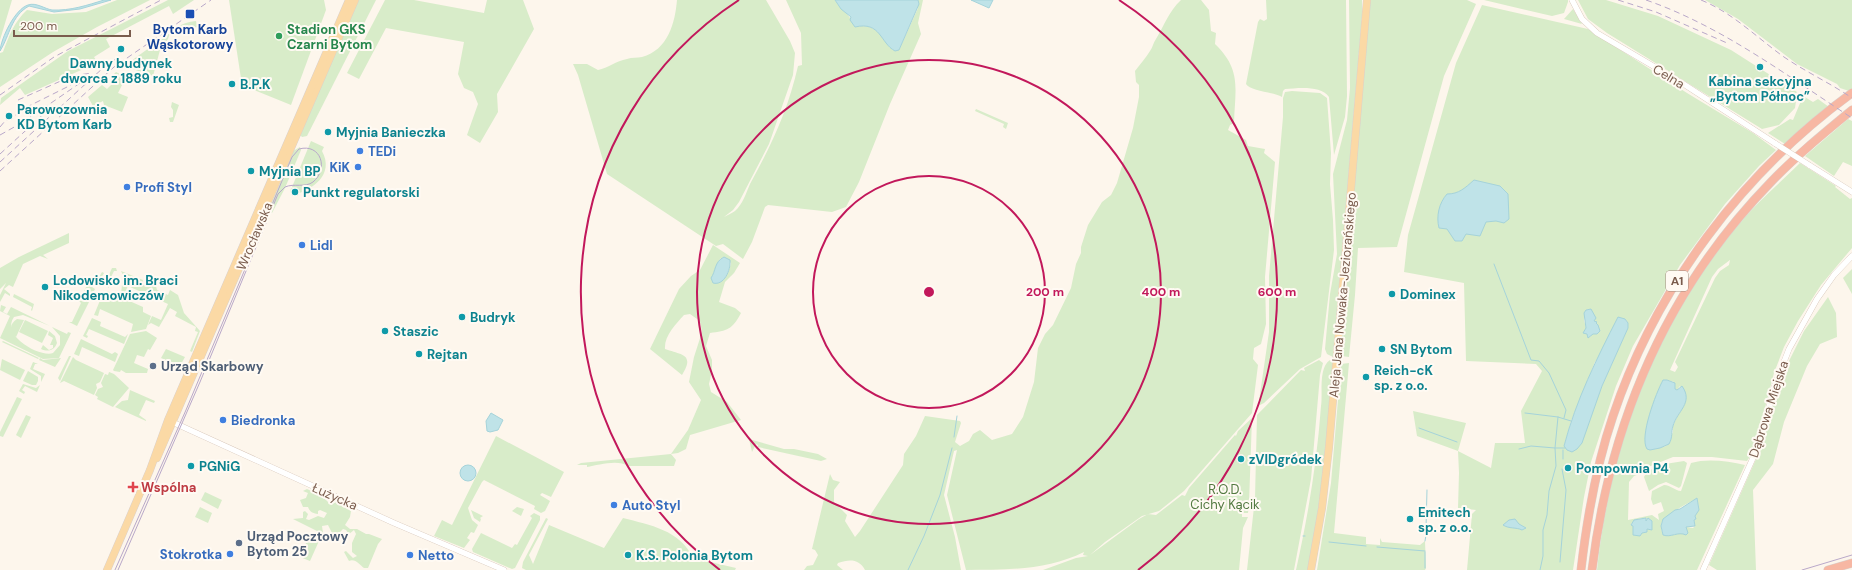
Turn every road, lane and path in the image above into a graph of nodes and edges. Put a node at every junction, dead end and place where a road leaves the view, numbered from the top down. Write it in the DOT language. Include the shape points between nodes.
graph roads {
  1 [pos="349,0"];
  2 [pos="355,0"];
  3 [pos="1366,0"];
  4 [pos="1572,0"];
  5 [pos="1852,93"];
  6 [pos="1852,110"];
  7 [pos="1841,186"];
  8 [pos="1852,192"];
  9 [pos="1852,197"];
  10 [pos="1851,256"];
  11 [pos="171,421"];
  12 [pos="1852,563"];
  13 [pos="1592,568"];
  14 [pos="1852,568"];
  15 [pos="107,570"];
  16 [pos="504,570"];
  17 [pos="1310,570"];
  18 [pos="1581,570"];
  19 [pos="1704,570"];
  20 [pos="1828,570"];
  21 [pos="1845,570"];
  1 -- 11 [label="main road, Wrocławska"];
  2 -- 11 [label="main road, Wrocławska"];
  3 -- 17 [label="main road, Aleja Jana Nowaka-Jeziorańskiego" via="1325,482"];
  4 -- 7 [label="street, Celna, bridge" via="1578,13 1592,29 1688,87"];
  5 -- 18 [label="highway, A1" via="1792,143 1746,190 1707,237 1664,302 1633,364 1613,416 1594,485"];
  6 -- 13 [label="highway, A1" via="1791,162 1751,203 1712,252 1673,312 1647,362 1623,424 1604,492"];
  7 -- 8 [label="street"];
  7 -- 9 [label="street"];
  10 -- 19 [label="street, Dąbrowa Miejska" via="1809,310 1789,349 1773,390 1761,440"];
  11 -- 15 [label="main road, Wrocławska" via="162,449 150,470"];
  11 -- 16 [label="street, Łużycka" via="400,526"];
  12 -- 20 [label="highway"];
  14 -- 21 [label="highway"];
}
